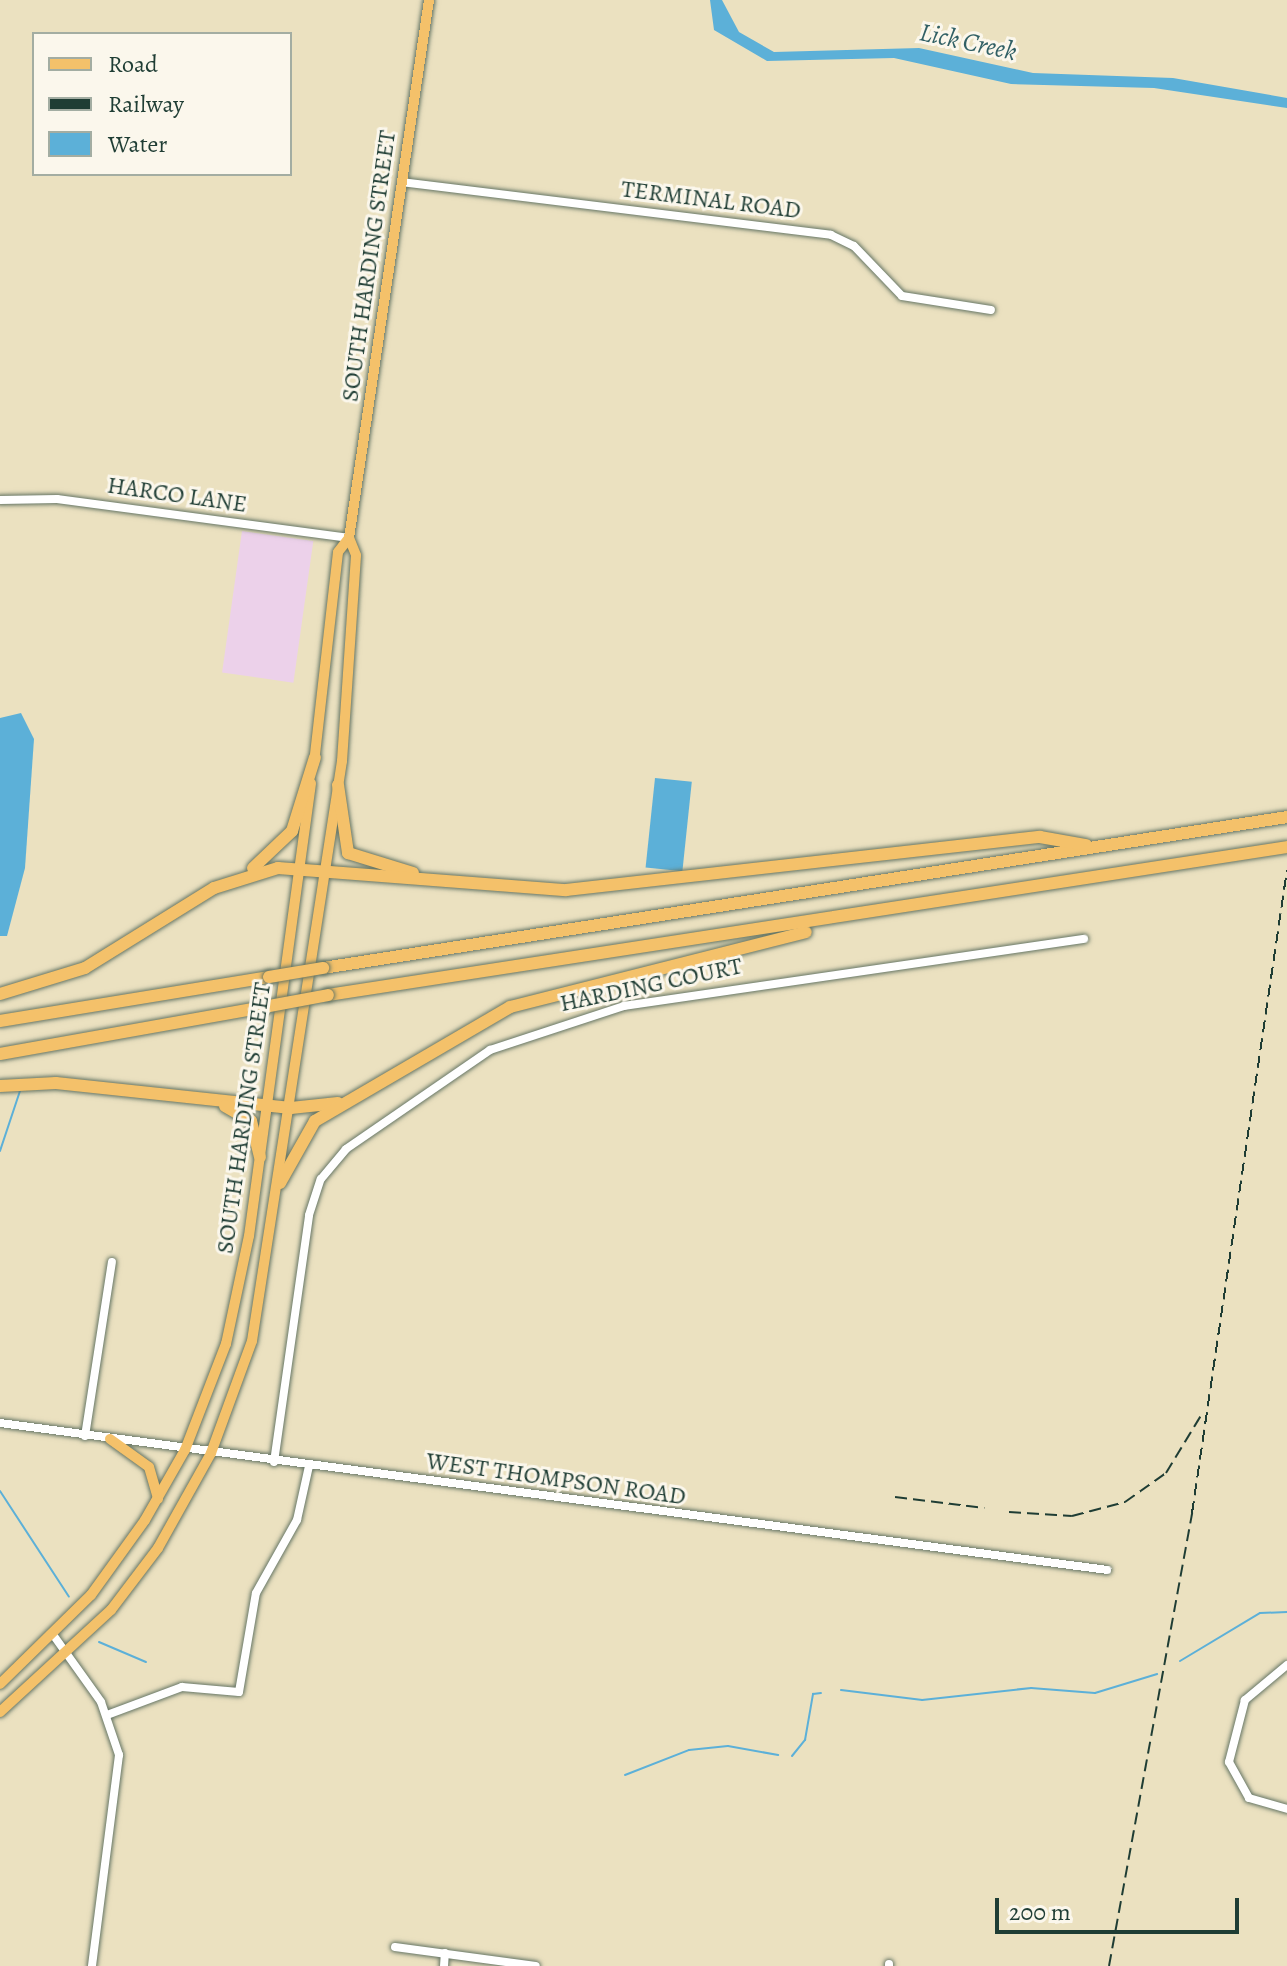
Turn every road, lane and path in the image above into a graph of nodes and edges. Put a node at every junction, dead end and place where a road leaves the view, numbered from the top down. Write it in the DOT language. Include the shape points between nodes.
graph roads {
  1 [pos="429,0"];
  2 [pos="401,182"];
  3 [pos="991,310"];
  4 [pos="0,500"];
  5 [pos="349,538"];
  6 [pos="315,757"];
  7 [pos="338,785"];
  8 [pos="1287,817"];
  9 [pos="1086,845"];
  10 [pos="1287,847"];
  11 [pos="299,869"];
  12 [pos="325,869"];
  13 [pos="233,880"];
  14 [pos="463,883"];
  15 [pos="855,918"];
  16 [pos="1084,939"];
  17 [pos="0,994"];
  18 [pos="0,1021"];
  19 [pos="0,1054"];
  20 [pos="0,1086"];
  21 [pos="352,1100"];
  22 [pos="214,1102"];
  23 [pos="266,1106"];
  24 [pos="291,1108"];
  25 [pos="260,1157"];
  26 [pos="280,1183"];
  27 [pos="112,1262"];
  28 [pos="0,1423"];
  29 [pos="85,1436"];
  30 [pos="110,1439"];
  31 [pos="185,1450"];
  32 [pos="211,1453"];
  33 [pos="274,1462"];
  34 [pos="309,1466"];
  35 [pos="158,1499"];
  36 [pos="1107,1570"];
  37 [pos="54,1636"];
  38 [pos="68,1653"];
  39 [pos="1287,1665"];
  40 [pos="0,1684"];
  41 [pos="0,1712"];
  42 [pos="107,1715"];
  43 [pos="1287,1809"];
  44 [pos="395,1947"];
  45 [pos="445,1953"];
  46 [pos="92,1966"];
  47 [pos="444,1966"];
  48 [pos="536,1966"];
  1 -- 2 [label="main road, SOUTH HARDING STREET"];
  2 -- 3 [label="street, TERMINAL ROAD" via="828,235 854,246 902,296"];
  2 -- 5 [label="main road, SOUTH HARDING STREET"];
  4 -- 5 [label="street, HARCO LANE" via="57,499"];
  5 -- 6 [label="main road, SOUTH HARDING STREET" via="338,552"];
  5 -- 7 [label="main road, SOUTH HARDING STREET" via="356,555"];
  6 -- 11 [label="main road, SOUTH HARDING STREET"];
  6 -- 13 [label="highway" via="286,841"];
  7 -- 12 [label="main road, SOUTH HARDING STREET"];
  7 -- 14 [label="highway" via="341,838 357,860"];
  8 -- 9 [label="highway"];
  9 -- 14 [label="highway" via="1040,837 616,888"];
  9 -- 18 [label="highway, bridge"];
  10 -- 15 [label="highway"];
  11 -- 12 [label="highway"];
  11 -- 13 [label="highway"];
  11 -- 23 [label="main road, SOUTH HARDING STREET"];
  12 -- 14 [label="highway"];
  12 -- 24 [label="main road, SOUTH HARDING STREET"];
  13 -- 17 [label="highway" via="103,960"];
  15 -- 19 [label="highway, bridge" via="328,995"];
  15 -- 21 [label="highway" via="510,1007"];
  16 -- 33 [label="street, HARDING COURT" via="624,1006 490,1050 346,1149 321,1179 309,1215"];
  20 -- 22 [label="highway" via="56,1083"];
  21 -- 24 [label="highway"];
  21 -- 26 [label="highway" via="305,1132"];
  22 -- 23 [label="highway"];
  22 -- 25 [label="highway" via="251,1121"];
  23 -- 24 [label="highway"];
  23 -- 25 [label="main road, SOUTH HARDING STREET"];
  24 -- 26 [label="main road, SOUTH HARDING STREET"];
  25 -- 31 [label="main road, SOUTH HARDING STREET" via="235,1313"];
  26 -- 32 [label="main road, SOUTH HARDING STREET" via="252,1341"];
  27 -- 29 [label="street"];
  28 -- 29 [label="street, WEST THOMPSON ROAD"];
  29 -- 30 [label="street, WEST THOMPSON ROAD"];
  30 -- 31 [label="street, WEST THOMPSON ROAD"];
  30 -- 35 [label="main road" via="149,1467"];
  31 -- 32 [label="street, WEST THOMPSON ROAD"];
  31 -- 35 [label="main road, SOUTH HARDING STREET"];
  32 -- 33 [label="street, WEST THOMPSON ROAD"];
  32 -- 38 [label="main road, SOUTH HARDING STREET" via="133,1583"];
  33 -- 34 [label="street, WEST THOMPSON ROAD"];
  34 -- 36 [label="street, WEST THOMPSON ROAD"];
  34 -- 42 [label="street" via="299,1514 256,1593 239,1692 182,1687"];
  35 -- 37 [label="main road, SOUTH HARDING STREET"];
  37 -- 38 [label="street"];
  37 -- 40 [label="main road, SOUTH HARDING STREET"];
  38 -- 41 [label="main road, SOUTH HARDING STREET"];
  38 -- 42 [label="street"];
  39 -- 43 [label="street" via="1254,1687 1235,1722 1230,1768 1240,1789 1261,1804"];
  42 -- 46 [label="street" via="120,1785"];
  44 -- 45 [label="street"];
  45 -- 47 [label="street"];
  45 -- 48 [label="street"];
}
